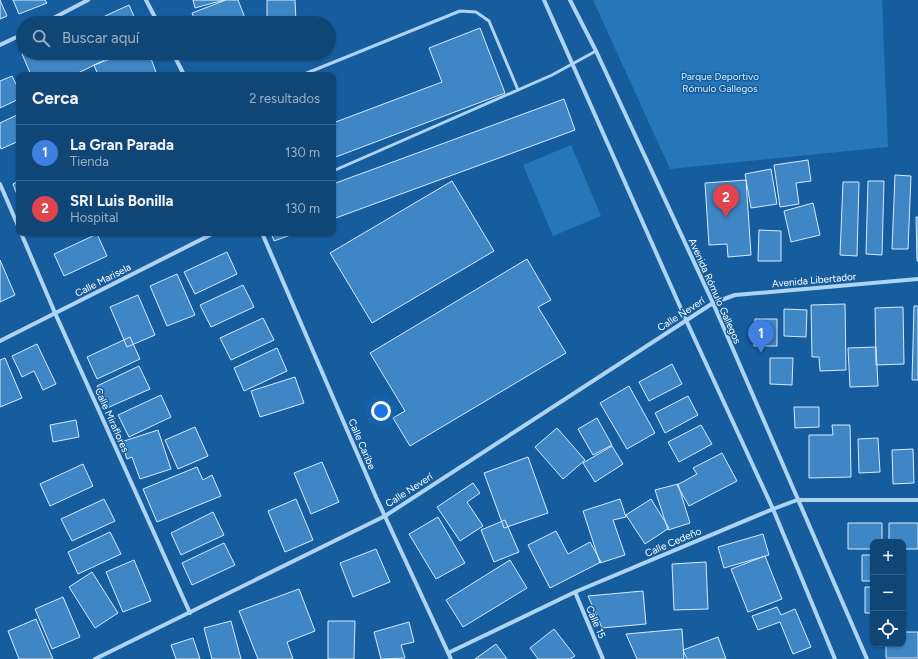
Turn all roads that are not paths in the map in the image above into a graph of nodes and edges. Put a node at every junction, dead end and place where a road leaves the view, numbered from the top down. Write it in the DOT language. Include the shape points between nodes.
graph roads {
  1 [pos="88,0"];
  2 [pos="146,0"];
  3 [pos="544,0"];
  4 [pos="570,0"];
  5 [pos="57,16"];
  6 [pos="154,16"];
  7 [pos="16,37"];
  8 [pos="0,45"];
  9 [pos="596,51"];
  10 [pos="176,60"];
  11 [pos="573,64"];
  12 [pos="182,72"];
  13 [pos="309,72"];
  14 [pos="518,90"];
  15 [pos="336,171"];
  16 [pos="0,184"];
  17 [pos="16,221"];
  18 [pos="22,236"];
  19 [pos="208,236"];
  20 [pos="263,236"];
  21 [pos="918,279"];
  22 [pos="713,303"];
  23 [pos="55,313"];
  24 [pos="686,320"];
  25 [pos="0,341"];
  26 [pos="797,500"];
  27 [pos="918,500"];
  28 [pos="772,509"];
  29 [pos="385,516"];
  30 [pos="575,592"];
  31 [pos="190,613"];
  32 [pos="448,653"];
  33 [pos="95,659"];
  34 [pos="451,659"];
  35 [pos="603,659"];
  36 [pos="835,659"];
  37 [pos="866,659"];
  1 -- 5 [label="street"];
  2 -- 6 [label="street"];
  3 -- 11 [label="street"];
  4 -- 9 [label="street, Avenida Rómulo Gallegos"];
  7 -- 8 [label="street"];
  9 -- 11 [label="lane"];
  9 -- 22 [label="street, Avenida Rómulo Gallegos"];
  10 -- 12 [label="street"];
  11 -- 14 [label="lane"];
  11 -- 24 [label="street"];
  13 -- 14 [label="lane" via="460,11 476,12 489,21"];
  14 -- 15 [label="lane"];
  16 -- 17 [label="street"];
  18 -- 23 [label="street, Calle Miraflores"];
  19 -- 23 [label="street, Calle Marisela"];
  20 -- 29 [label="street, Calle Caribe"];
  21 -- 22 [label="street, Avenida Libertador" via="735,295"];
  22 -- 24 [label="street, Calle Neverí"];
  22 -- 26 [label="street, Avenida Rómulo Gallegos"];
  23 -- 25 [label="street, Calle Marisela"];
  23 -- 31 [label="street, Calle Miraflores"];
  24 -- 28 [label="street"];
  24 -- 29 [label="street, Calle Neverí"];
  26 -- 27 [label="street, Calle Cedeño"];
  26 -- 28 [label="street, Calle Cedeño"];
  26 -- 37 [label="street, Avenida Rómulo Gallegos"];
  28 -- 30 [label="street, Calle Cedeño"];
  28 -- 36 [label="street"];
  29 -- 31 [label="street, Calle Neverí"];
  29 -- 32 [label="street, Calle Caribe"];
  30 -- 32 [label="street, Calle Cedeño"];
  30 -- 35 [label="street, Calle 15"];
  31 -- 33 [label="street, Calle Neverí"];
  32 -- 34 [label="street, Calle Caribe"];
}
